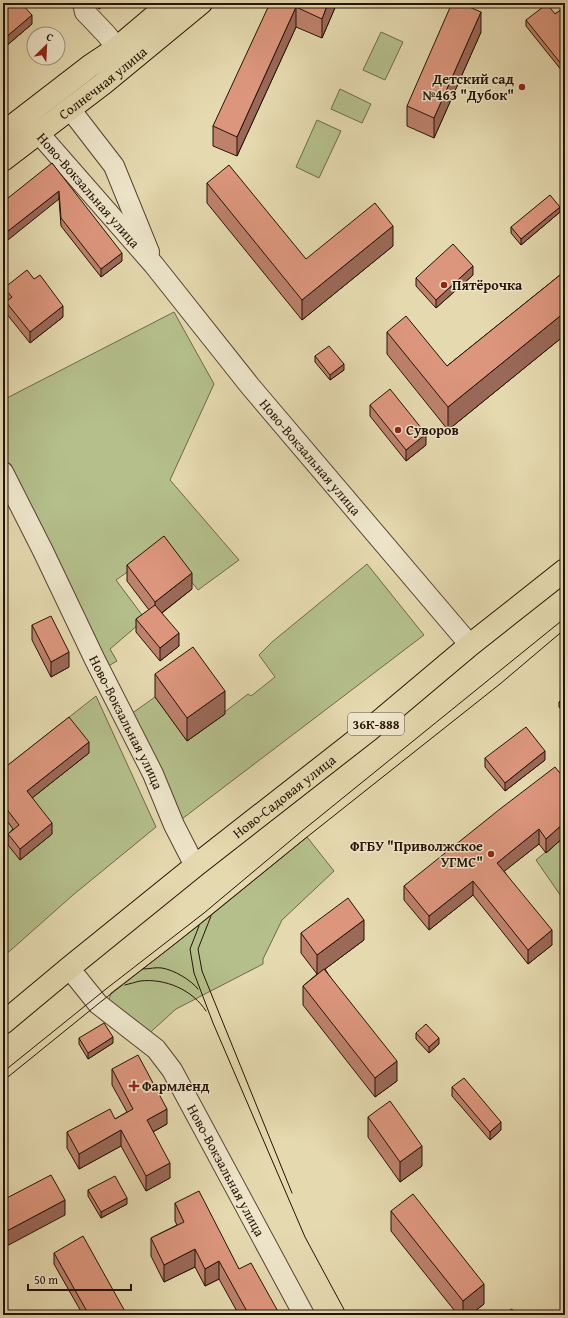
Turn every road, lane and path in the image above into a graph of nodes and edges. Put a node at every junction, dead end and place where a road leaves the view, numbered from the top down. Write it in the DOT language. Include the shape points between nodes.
graph roads {
  1 [pos="83,3"];
  2 [pos="170,3"];
  3 [pos="201,3"];
  4 [pos="117,48"];
  5 [pos="70,109"];
  6 [pos="23,116"];
  7 [pos="3,133"];
  8 [pos="39,134"];
  9 [pos="3,160"];
  10 [pos="154,265"];
  11 [pos="3,472"];
  12 [pos="565,570"];
  13 [pos="470,645"];
  14 [pos="195,866"];
  15 [pos="69,968"];
  16 [pos="3,1023"];
  17 [pos="304,1315"];
  1 -- 4 [label="street" via="85,12"];
  2 -- 4 [label="main road, Солнечная улица"];
  3 -- 5 [label="main road, Солнечная улица"];
  4 -- 6 [label="main road, Солнечная улица"];
  5 -- 8 [label="main road, Солнечная улица"];
  5 -- 10 [label="street, Ново-Вокзальная улица" via="114,166"];
  6 -- 7 [label="main road, Солнечная улица"];
  6 -- 8 [label="street, Ново-Вокзальная улица"];
  8 -- 9 [label="main road, Солнечная улица"];
  8 -- 10 [label="street, Ново-Вокзальная улица"];
  10 -- 13 [label="street, Ново-Вокзальная улица" via="250,386"];
  11 -- 14 [label="street, Ново-Вокзальная улица" via="153,774 174,825"];
  12 -- 13 [label="main road, Ново-Садовая улица / 36К-888"];
  13 -- 14 [label="main road, Ново-Садовая улица / 36К-888" via="369,730"];
  14 -- 15 [label="main road, Ново-Садовая улица / 36К-888"];
  15 -- 16 [label="main road, Ново-Садовая улица / 36К-888"];
  15 -- 17 [label="street, Ново-Вокзальная улица" via="98,1004 144,1038 172,1070"];
}
